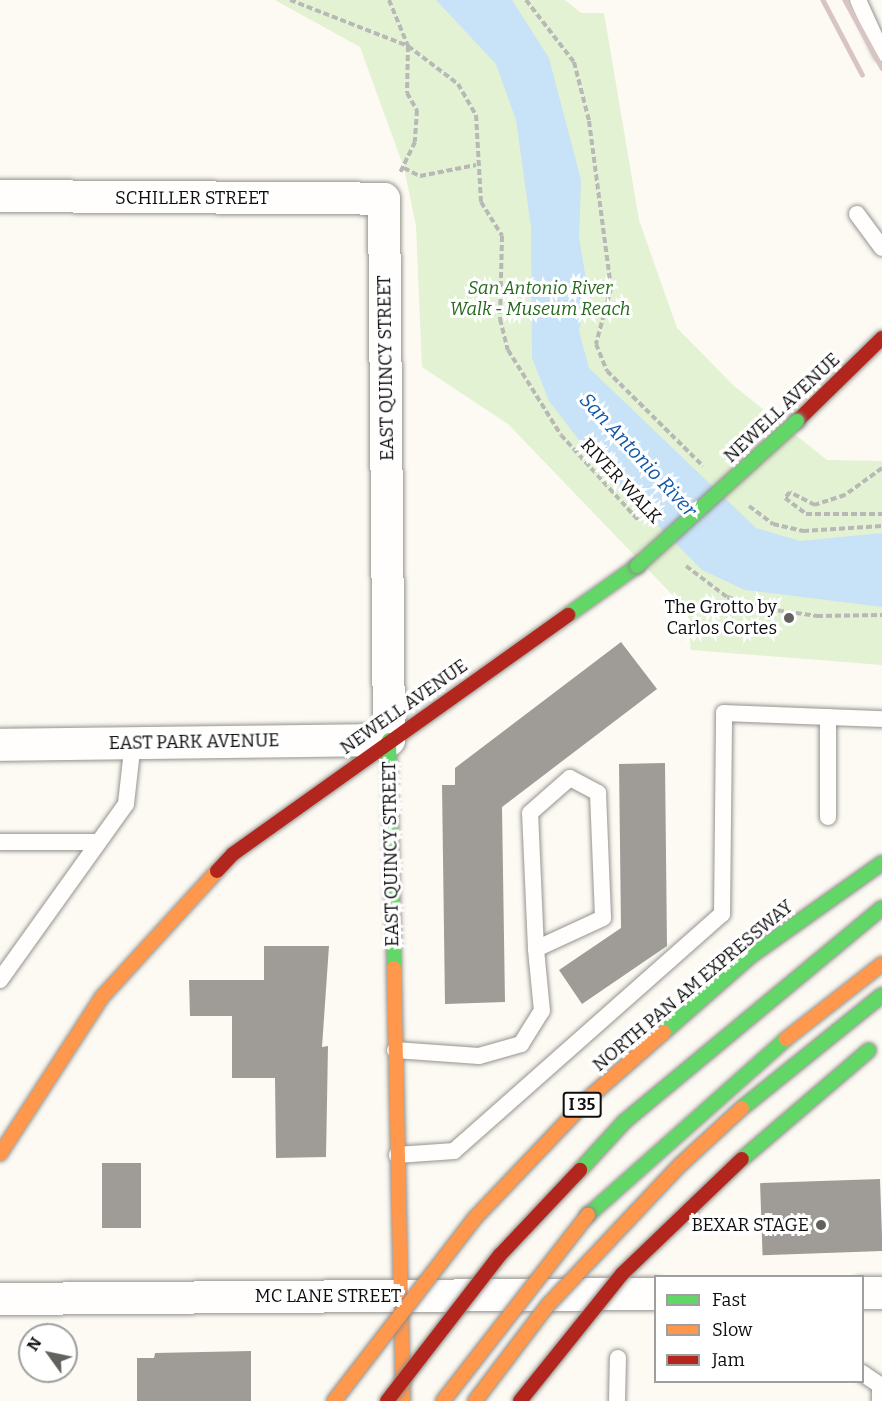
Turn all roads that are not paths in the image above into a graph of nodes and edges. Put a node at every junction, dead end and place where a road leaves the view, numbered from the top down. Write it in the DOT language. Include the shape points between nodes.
graph roads {
  1 [pos="858,0"];
  2 [pos="882,53"];
  3 [pos="0,196"];
  4 [pos="384,199"];
  5 [pos="857,214"];
  6 [pos="882,248"];
  7 [pos="882,338"];
  8 [pos="828,717"];
  9 [pos="882,719"];
  10 [pos="389,740"];
  11 [pos="133,742"];
  12 [pos="0,745"];
  13 [pos="828,817"];
  14 [pos="0,842"];
  15 [pos="98,842"];
  16 [pos="882,863"];
  17 [pos="882,908"];
  18 [pos="536,949"];
  19 [pos="882,964"];
  20 [pos="0,980"];
  21 [pos="882,994"];
  22 [pos="882,1041"];
  23 [pos="395,1050"];
  24 [pos="0,1154"];
  25 [pos="397,1155"];
  26 [pos="864,1293"];
  27 [pos="882,1293"];
  28 [pos="654,1294"];
  29 [pos="400,1296"];
  30 [pos="0,1299"];
  31 [pos="618,1358"];
  32 [pos="864,1374"];
  33 [pos="334,1401"];
  34 [pos="387,1401"];
  35 [pos="403,1401"];
  36 [pos="443,1401"];
  37 [pos="475,1401"];
  38 [pos="520,1401"];
  39 [pos="617,1401"];
  40 [pos="880,1401"];
  1 -- 2 [label="lane"];
  3 -- 4 [label="street, SCHILLER STREET"];
  4 -- 10 [label="street, EAST QUINCY STREET"];
  5 -- 6 [label="lane"];
  7 -- 10 [label="main road, NEWELL AVENUE, bridge" via="637,566"];
  8 -- 9 [label="lane"];
  8 -- 13 [label="lane"];
  8 -- 25 [label="lane" via="724,713 722,914 454,1151"];
  10 -- 11 [label="street, EAST PARK AVENUE"];
  10 -- 23 [label="main road, EAST QUINCY STREET"];
  10 -- 24 [label="main road, NEWELL AVENUE" via="233,854 166,922 102,996"];
  11 -- 12 [label="street, EAST PARK AVENUE"];
  11 -- 15 [label="lane" via="126,804"];
  14 -- 15 [label="lane"];
  15 -- 20 [label="lane"];
  16 -- 33 [label="main road, NORTH PAN AM EXPRESSWAY / I 35, bridge" via="850,880 752,956 591,1096 474,1219"];
  17 -- 34 [label="main road, I 35, bridge" via="624,1122 500,1255"];
  18 -- 18 [label="lane" via="530,813 570,778 598,793 603,918"];
  18 -- 23 [label="lane" via="543,1011 521,1044 479,1056"];
  19 -- 36 [label="main road, bridge" via="746,1070 588,1215"];
  21 -- 37 [label="main road, bridge" via="765,1087 680,1165 548,1305"];
  22 -- 38 [label="main road, bridge" via="690,1204 622,1274"];
  23 -- 25 [label="main road, EAST QUINCY STREET"];
  25 -- 29 [label="main road, EAST QUINCY STREET"];
  26 -- 27 [label="street"];
  28 -- 29 [label="street, MC LANE STREET"];
  29 -- 30 [label="street, MC LANE STREET"];
  29 -- 35 [label="main road, EAST QUINCY STREET"];
  31 -- 39 [label="lane"];
  32 -- 40 [label="lane" via="880,1385"];
}
